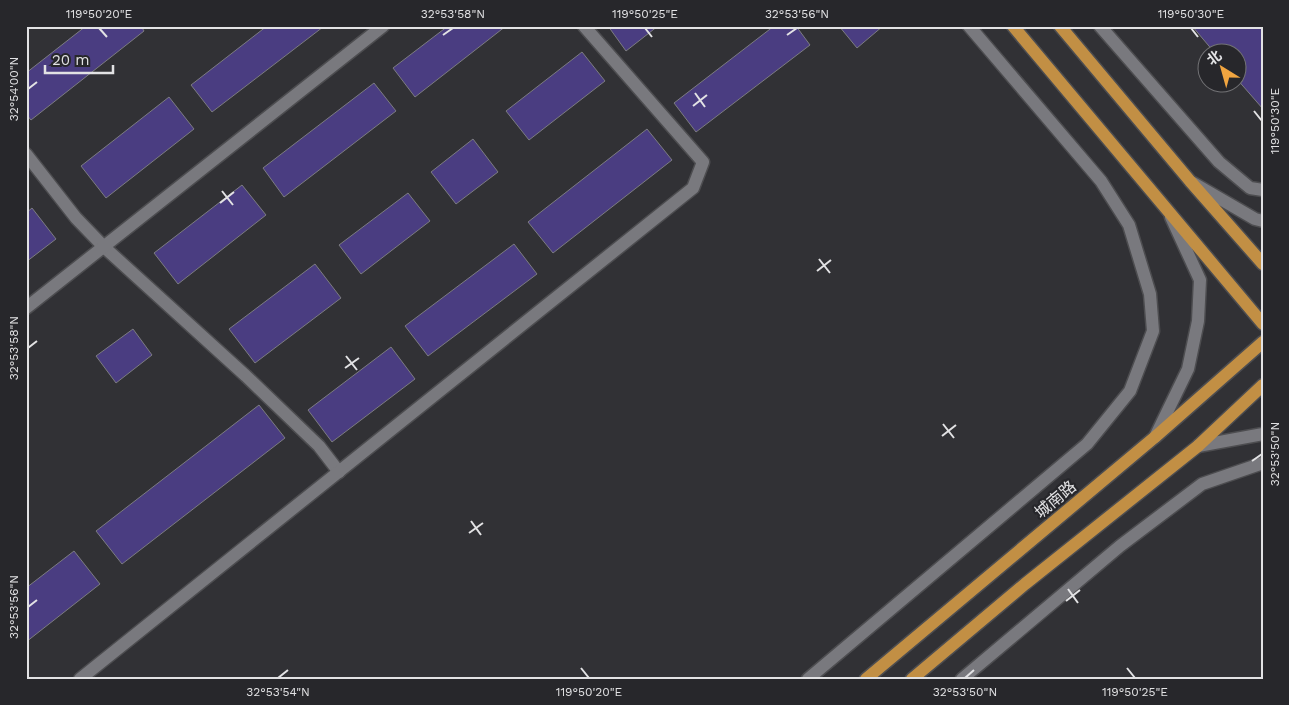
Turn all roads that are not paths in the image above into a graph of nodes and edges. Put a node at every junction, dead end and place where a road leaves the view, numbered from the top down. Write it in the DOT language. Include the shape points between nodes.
graph roads {
  1 [pos="383,26"];
  2 [pos="584,26"];
  3 [pos="970,26"];
  4 [pos="1013,26"];
  5 [pos="1060,26"];
  6 [pos="1100,26"];
  7 [pos="26,154"];
  8 [pos="1190,181"];
  9 [pos="1263,190"];
  10 [pos="1170,215"];
  11 [pos="1263,221"];
  12 [pos="104,247"];
  13 [pos="1263,264"];
  14 [pos="26,308"];
  15 [pos="1263,324"];
  16 [pos="1263,342"];
  17 [pos="1263,385"];
  18 [pos="1263,434"];
  19 [pos="1155,437"];
  20 [pos="1198,446"];
  21 [pos="1263,463"];
  22 [pos="340,472"];
  23 [pos="80,679"];
  24 [pos="808,679"];
  25 [pos="866,679"];
  26 [pos="912,679"];
  27 [pos="962,679"];
  1 -- 12 [label="street"];
  2 -- 22 [label="street" via="703,162 693,188"];
  3 -- 24 [label="street" via="1101,181 1129,225 1150,294 1153,331 1130,391 1087,444"];
  4 -- 10 [label="main road"];
  5 -- 8 [label="main road"];
  6 -- 9 [label="street" via="1219,162 1250,188"];
  7 -- 12 [label="street" via="76,218"];
  8 -- 11 [label="street"];
  8 -- 13 [label="main road"];
  10 -- 15 [label="main road"];
  10 -- 19 [label="street" via="1200,280 1198,322 1188,369"];
  12 -- 14 [label="street"];
  12 -- 22 [label="street" via="246,376 319,446"];
  16 -- 19 [label="main road, 城南路"];
  17 -- 20 [label="main road"];
  18 -- 20 [label="street"];
  19 -- 25 [label="main road, 城南路"];
  20 -- 26 [label="main road"];
  21 -- 27 [label="street" via="1202,484 1120,546"];
  22 -- 23 [label="street"];
}
